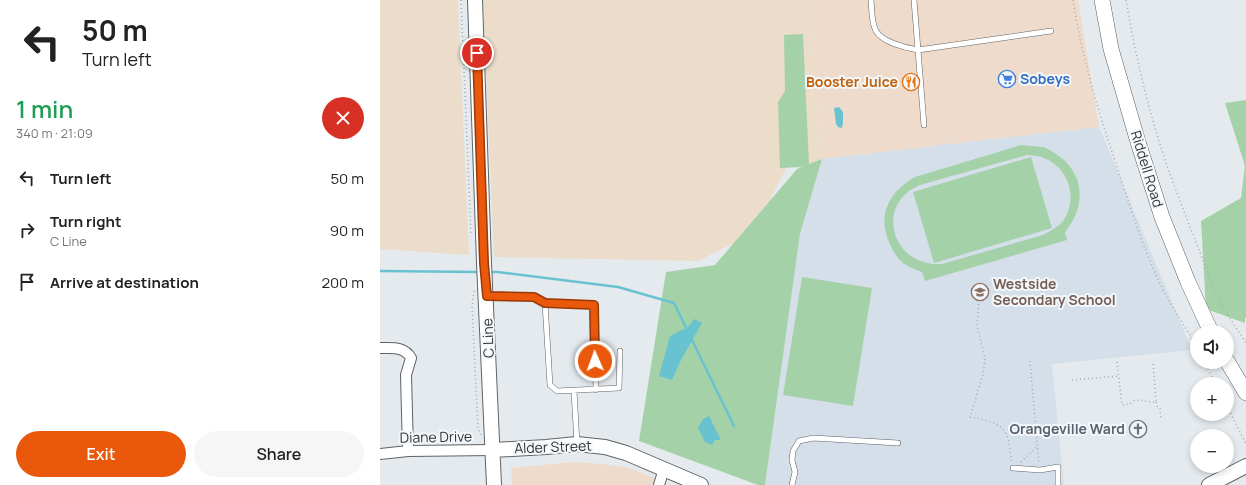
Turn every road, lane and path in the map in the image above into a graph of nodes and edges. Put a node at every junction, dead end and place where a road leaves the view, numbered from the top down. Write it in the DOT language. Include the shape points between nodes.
graph roads {
  1 [pos="462,0"];
  2 [pos="475,0"];
  3 [pos="871,0"];
  4 [pos="914,0"];
  5 [pos="1073,0"];
  6 [pos="1102,0"];
  7 [pos="1126,0"];
  8 [pos="1051,31"];
  9 [pos="918,50"];
  10 [pos="924,125"];
  11 [pos="472,240"];
  12 [pos="480,293"];
  13 [pos="979,300"];
  14 [pos="545,303"];
  15 [pos="1208,325"];
  16 [pos="1190,336"];
  17 [pos="1246,343"];
  18 [pos="380,348"];
  19 [pos="620,351"];
  20 [pos="1030,361"];
  21 [pos="1153,361"];
  22 [pos="1117,362"];
  23 [pos="1232,369"];
  24 [pos="1119,376"];
  25 [pos="1072,380"];
  26 [pos="596,390"];
  27 [pos="574,391"];
  28 [pos="1246,393"];
  29 [pos="1156,402"];
  30 [pos="1161,419"];
  31 [pos="1234,420"];
  32 [pos="1117,430"];
  33 [pos="1074,431"];
  34 [pos="481,435"];
  35 [pos="898,443"];
  36 [pos="577,444"];
  37 [pos="1246,444"];
  38 [pos="1037,447"];
  39 [pos="493,450"];
  40 [pos="408,451"];
  41 [pos="380,454"];
  42 [pos="1246,466"];
  43 [pos="1013,468"];
  44 [pos="664,469"];
  45 [pos="1040,470"];
  46 [pos="494,485"];
  47 [pos="659,485"];
  48 [pos="701,485"];
  49 [pos="792,485"];
  50 [pos="1058,485"];
  51 [pos="1209,485"];
  1 -- 11 [label="path"];
  2 -- 12 [label="street, C Line" via="485,272"];
  3 -- 9 [label="lane" via="872,17 877,33 894,44"];
  4 -- 9 [label="lane"];
  5 -- 16 [label="path" via="1077,28 1099,112 1128,201 1164,291"];
  6 -- 15 [label="main road, Riddell Road" via="1111,49 1162,217"];
  7 -- 17 [label="path" via="1147,100 1170,174 1212,287"];
  8 -- 9 [label="lane"];
  9 -- 10 [label="lane"];
  12 -- 14 [label="lane" via="534,297"];
  12 -- 34 [label="path" via="472,306 478,428"];
  12 -- 39 [label="street, C Line"];
  13 -- 43 [label="path" via="976,325 985,358 984,374 970,417 986,420 999,426 1006,433"];
  14 -- 26 [label="lane" via="594,305"];
  14 -- 27 [label="lane" via="550,385 557,391"];
  18 -- 40 [label="street" via="402,349 412,358 406,375"];
  19 -- 26 [label="lane" via="619,388"];
  20 -- 38 [label="path"];
  21 -- 29 [label="path"];
  22 -- 24 [label="path"];
  23 -- 28 [label="main road"];
  24 -- 25 [label="path"];
  24 -- 29 [label="path" via="1122,405 1130,404 1134,400"];
  26 -- 27 [label="lane"];
  27 -- 36 [label="lane"];
  29 -- 30 [label="path" via="1160,408"];
  31 -- 37 [label="path"];
  32 -- 33 [label="path"];
  35 -- 49 [label="lane" via="813,438 799,441 793,451 795,472"];
  36 -- 39 [label="street, Alder Street"];
  36 -- 44 [label="street, Alder Street" via="614,449"];
  38 -- 43 [label="path"];
  38 -- 45 [label="path"];
  39 -- 40 [label="street, Diane Drive"];
  39 -- 46 [label="street, C Line"];
  40 -- 41 [label="street, Diane Drive"];
  42 -- 51 [label="street"];
  43 -- 45 [label="lane"];
  44 -- 47 [label="street"];
  44 -- 48 [label="street, Alder Street"];
  45 -- 50 [label="lane" via="1058,467"];
}
